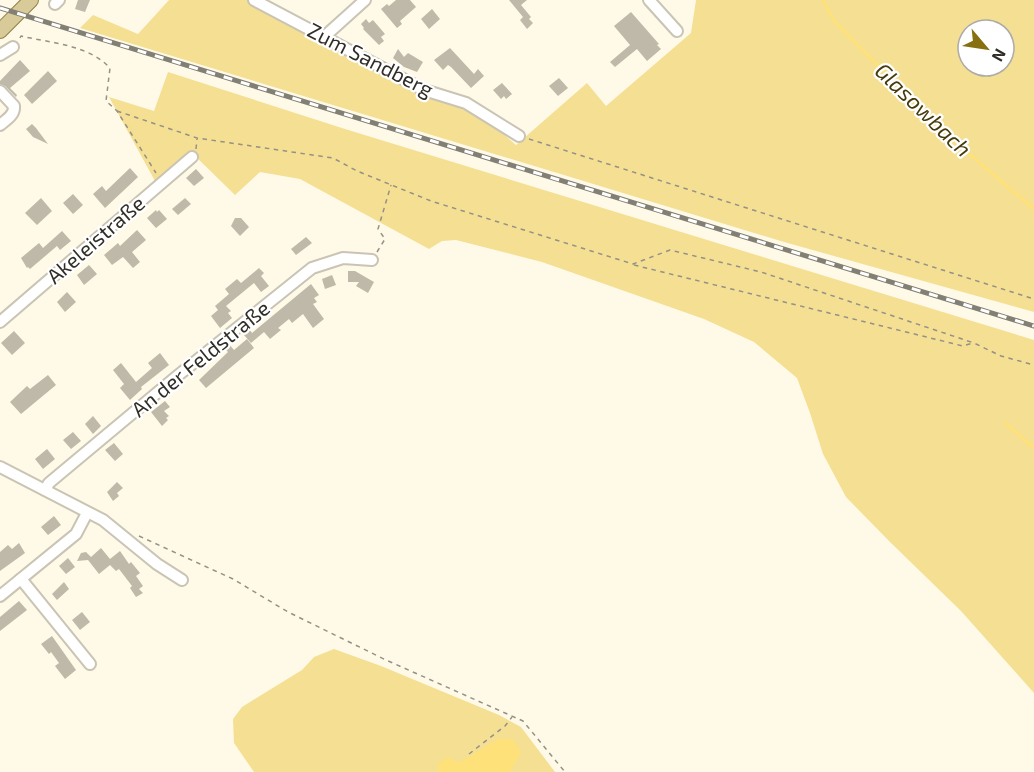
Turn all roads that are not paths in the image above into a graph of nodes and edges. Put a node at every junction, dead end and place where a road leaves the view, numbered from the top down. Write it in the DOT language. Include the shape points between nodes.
graph roads {
  1 [pos="31,0"];
  2 [pos="254,0"];
  3 [pos="365,0"];
  4 [pos="649,0"];
  5 [pos="0,31"];
  6 [pos="677,31"];
  7 [pos="325,36"];
  8 [pos="13,47"];
  9 [pos="0,55"];
  10 [pos="0,91"];
  11 [pos="0,125"];
  12 [pos="519,136"];
  13 [pos="192,157"];
  14 [pos="372,260"];
  15 [pos="0,322"];
  16 [pos="0,467"];
  17 [pos="45,490"];
  18 [pos="87,513"];
  19 [pos="21,579"];
  20 [pos="182,580"];
  21 [pos="0,596"];
  22 [pos="90,664"];
  1 -- 5 [label="main road"];
  2 -- 7 [label="street, Zum Sandberg"];
  3 -- 7 [label="street"];
  4 -- 6 [label="street"];
  7 -- 12 [label="street, Zum Sandberg" via="424,90 466,103"];
  8 -- 9 [label="street"];
  10 -- 11 [label="street" via="14,109"];
  13 -- 15 [label="street, Akeleistraße"];
  14 -- 17 [label="street, An der Feldstraße" via="343,258 312,268 176,377"];
  16 -- 17 [label="street"];
  17 -- 18 [label="street"];
  18 -- 19 [label="street" via="76,534"];
  18 -- 20 [label="street" via="115,529 156,564"];
  19 -- 21 [label="street"];
  19 -- 22 [label="street"];
}
